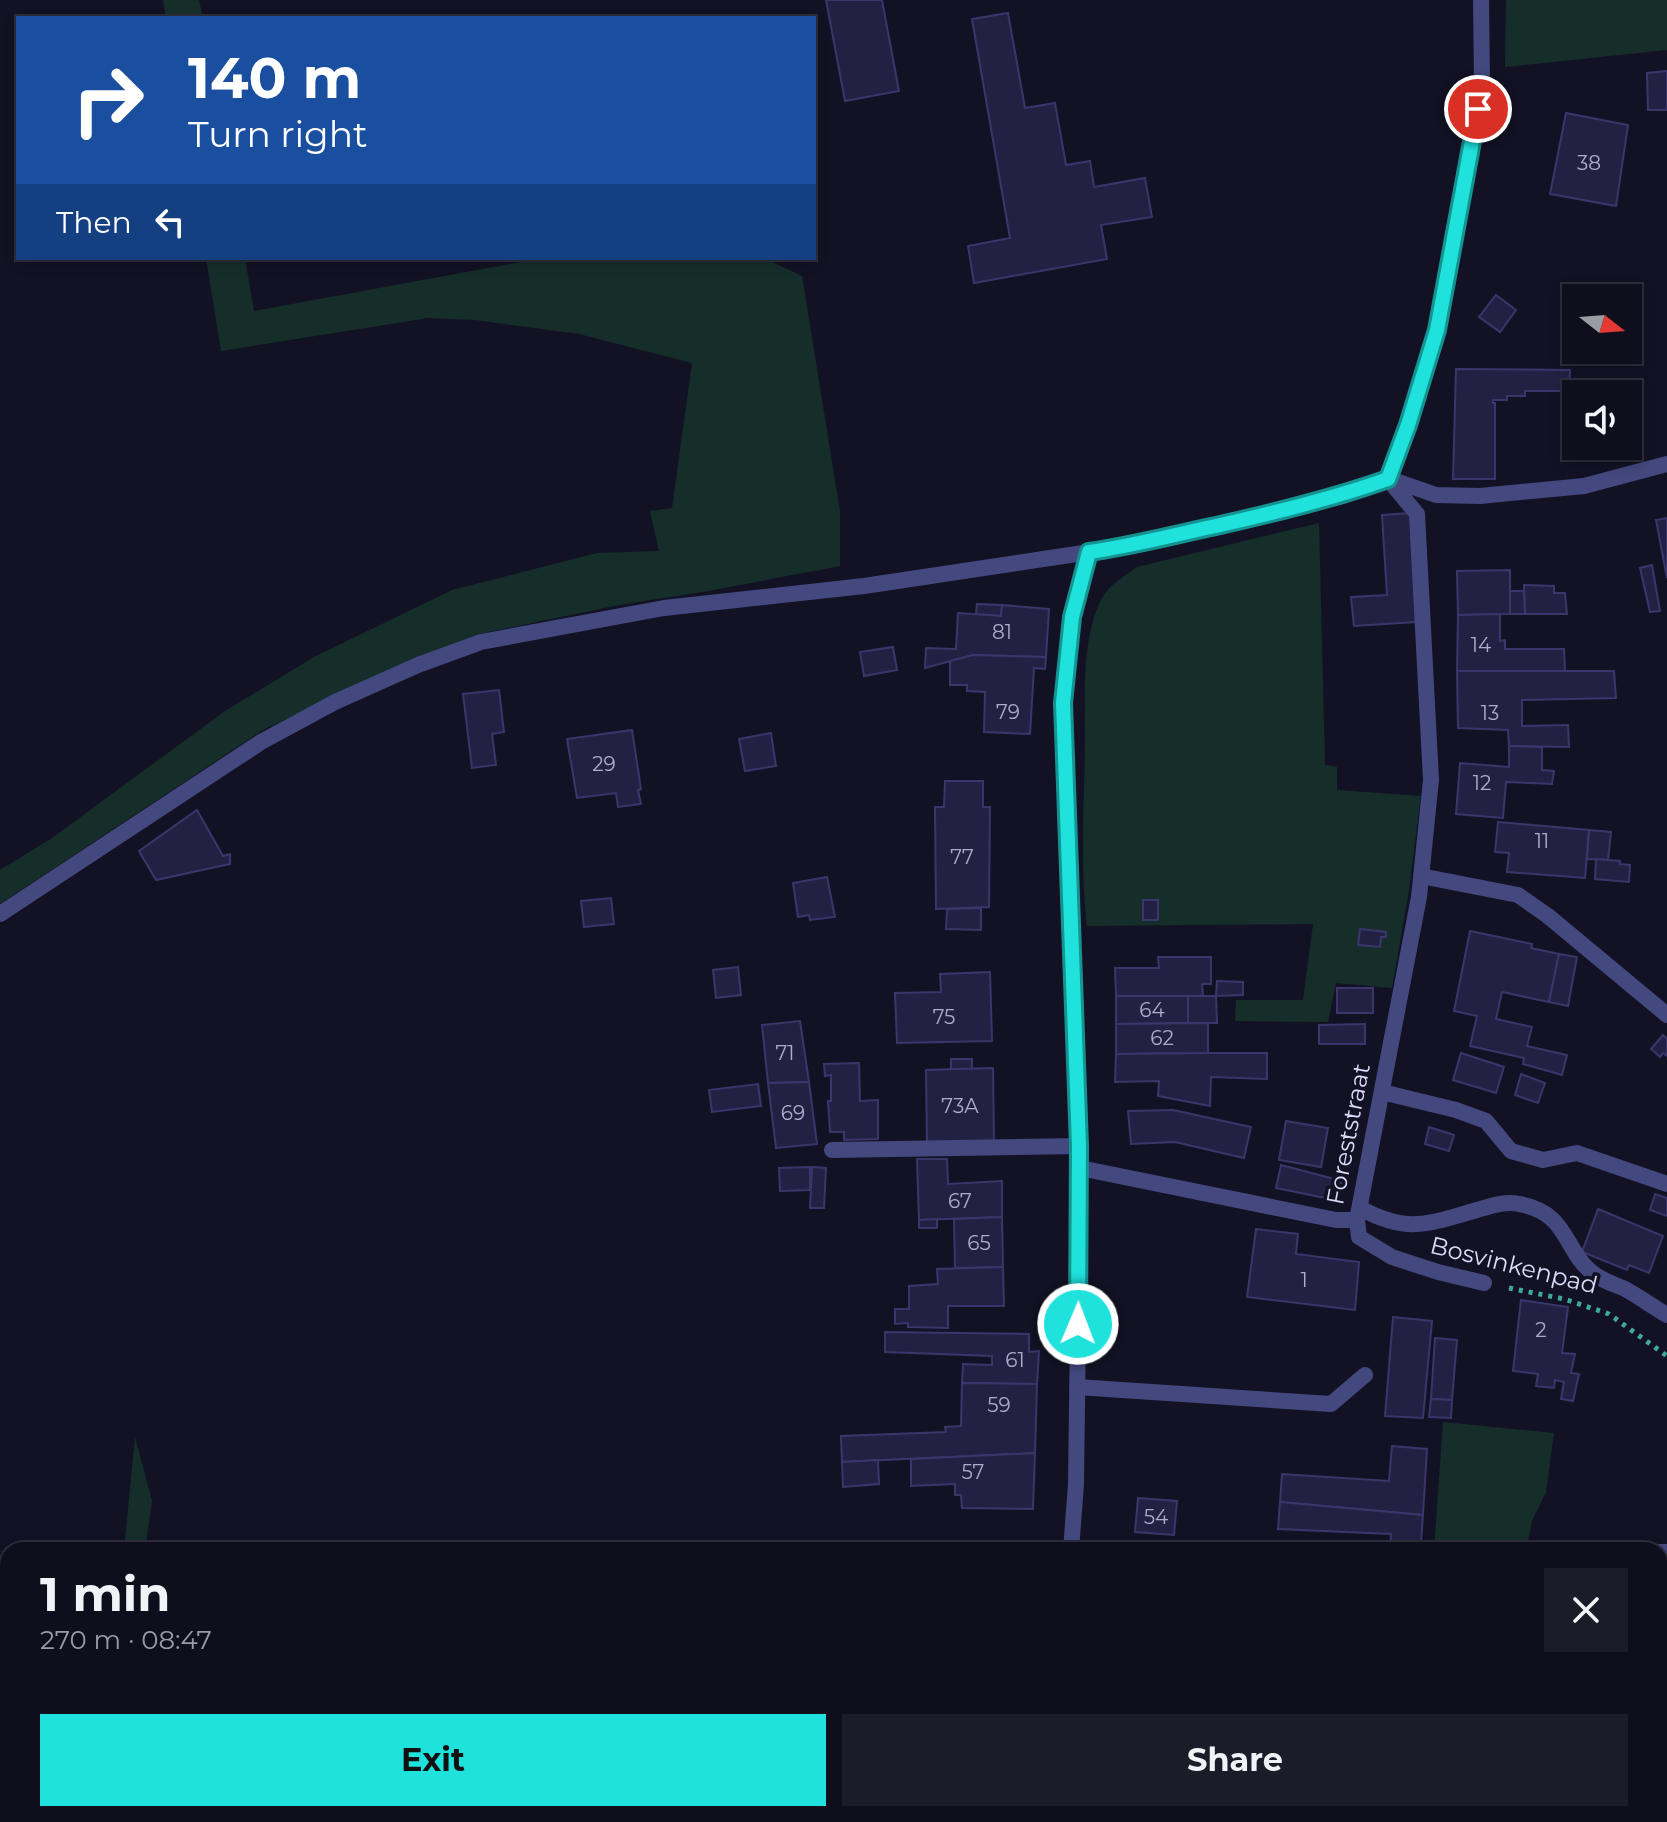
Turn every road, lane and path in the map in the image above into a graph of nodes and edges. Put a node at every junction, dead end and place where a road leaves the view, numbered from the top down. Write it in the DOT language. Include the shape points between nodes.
graph roads {
  1 [pos="1481,0"];
  2 [pos="1667,464"];
  3 [pos="1388,479"];
  4 [pos="1089,552"];
  5 [pos="1421,876"];
  6 [pos="0,914"];
  7 [pos="1667,1015"];
  8 [pos="1382,1092"];
  9 [pos="1079,1146"];
  10 [pos="832,1150"];
  11 [pos="1080,1168"];
  12 [pos="1667,1184"];
  13 [pos="1358,1214"];
  14 [pos="1484,1283"];
  15 [pos="1667,1315"];
  16 [pos="1667,1356"];
  17 [pos="1365,1375"];
  18 [pos="1077,1387"];
  19 [pos="1072,1542"];
  1 -- 3 [label="street" via="1482,83 1437,330"];
  2 -- 3 [label="street" via="1584,486 1480,496 1436,495"];
  3 -- 4 [label="street" via="1343,496"];
  3 -- 5 [label="street, Foreststraat" via="1417,514 1431,780"];
  4 -- 6 [label="street" via="864,586 664,608 481,642 335,702 261,742"];
  4 -- 9 [label="street" via="1072,617 1063,703"];
  5 -- 7 [label="street" via="1518,895"];
  5 -- 8 [label="street, Foreststraat"];
  8 -- 12 [label="street" via="1486,1121 1511,1151 1543,1160 1577,1153"];
  8 -- 13 [label="street, Foreststraat"];
  9 -- 10 [label="street"];
  9 -- 11 [label="street"];
  11 -- 13 [label="street, Foreststraat" via="1336,1220"];
  11 -- 18 [label="street"];
  13 -- 14 [label="street, Bosvinkenpad" via="1359,1237 1392,1257"];
  13 -- 15 [label="street" via="1421,1225 1500,1203 1538,1209 1556,1220 1582,1263 1598,1277"];
  14 -- 16 [label="path, Bosvinkenpad" via="1609,1314"];
  17 -- 18 [label="street" via="1331,1404"];
  18 -- 19 [label="street"];
}
